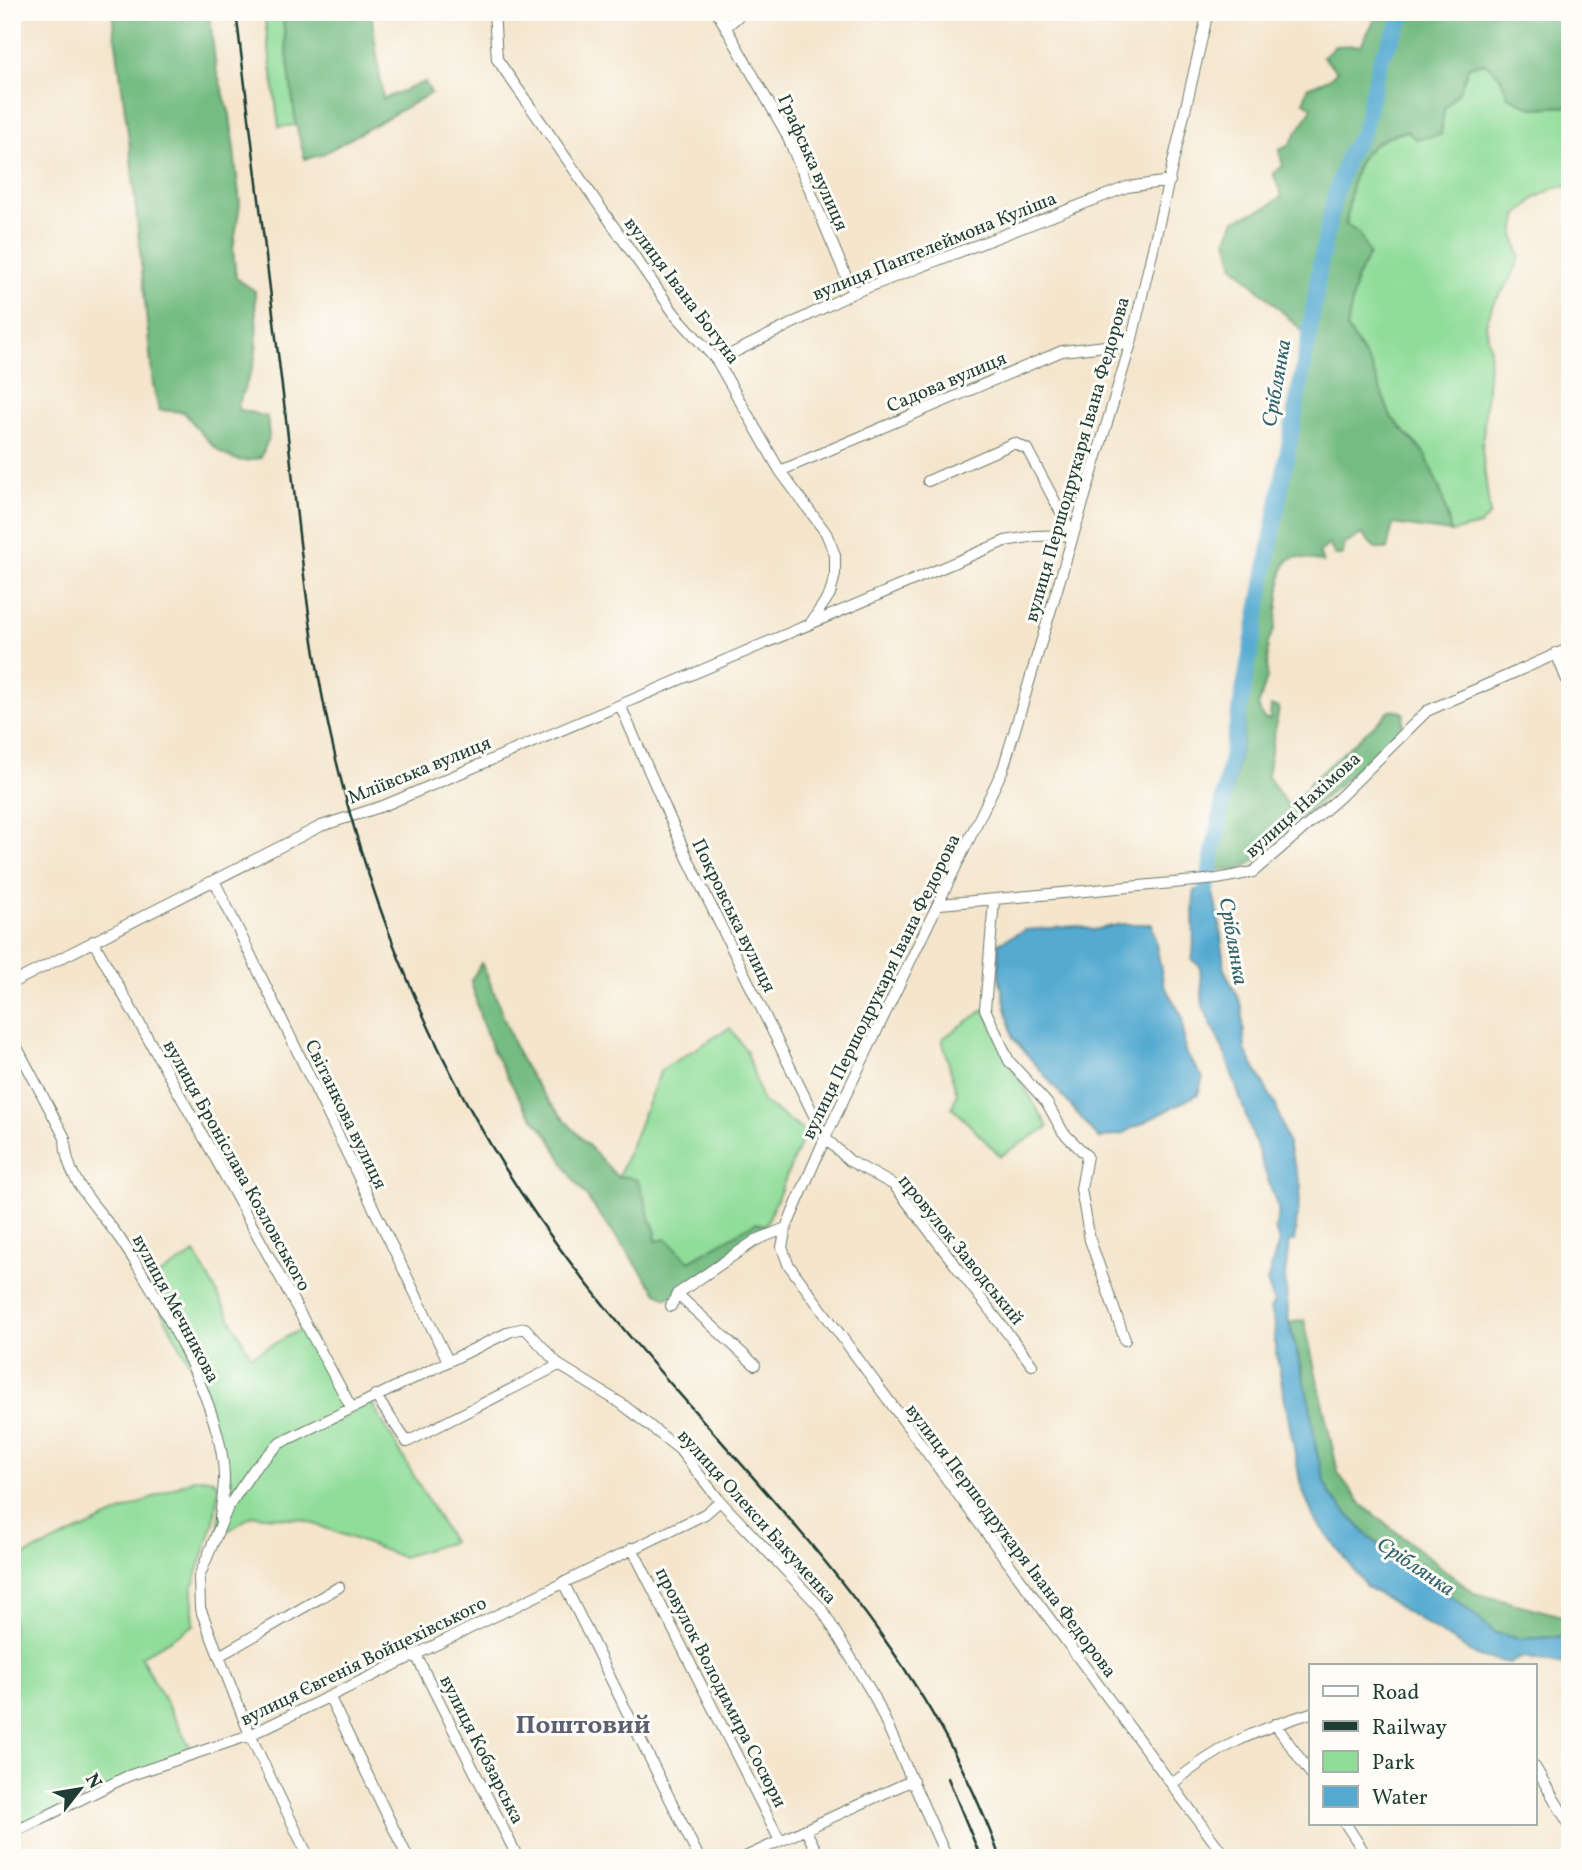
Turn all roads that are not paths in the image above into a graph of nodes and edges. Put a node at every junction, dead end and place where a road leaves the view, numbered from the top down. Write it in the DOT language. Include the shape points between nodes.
graph roads {
  1 [pos="494,12"];
  2 [pos="717,12"];
  3 [pos="743,12"];
  4 [pos="1208,12"];
  5 [pos="726,27"];
  6 [pos="1170,181"];
  7 [pos="853,293"];
  8 [pos="1130,343"];
  9 [pos="717,361"];
  10 [pos="780,471"];
  11 [pos="928,481"];
  12 [pos="1073,535"];
  13 [pos="810,624"];
  14 [pos="1570,648"];
  15 [pos="1556,653"];
  16 [pos="1570,688"];
  17 [pos="620,705"];
  18 [pos="215,882"];
  19 [pos="994,900"];
  20 [pos="940,904"];
  21 [pos="93,941"];
  22 [pos="12,983"];
  23 [pos="12,1038"];
  24 [pos="825,1138"];
  25 [pos="786,1228"];
  26 [pos="677,1294"];
  27 [pos="671,1306"];
  28 [pos="1125,1340"];
  29 [pos="448,1361"];
  30 [pos="755,1364"];
  31 [pos="559,1365"];
  32 [pos="1032,1365"];
  33 [pos="375,1395"];
  34 [pos="351,1407"];
  35 [pos="720,1501"];
  36 [pos="218,1537"];
  37 [pos="632,1548"];
  38 [pos="564,1582"];
  39 [pos="339,1587"];
  40 [pos="416,1655"];
  41 [pos="219,1656"];
  42 [pos="330,1698"];
  43 [pos="1309,1714"];
  44 [pos="1275,1724"];
  45 [pos="250,1735"];
  46 [pos="1536,1769"];
  47 [pos="1309,1771"];
  48 [pos="912,1780"];
  49 [pos="1172,1784"];
  50 [pos="1346,1825"];
  51 [pos="1570,1826"];
  52 [pos="805,1829"];
  53 [pos="12,1833"];
  54 [pos="780,1841"];
  55 [pos="309,1858"];
  56 [pos="408,1858"];
  57 [pos="518,1858"];
  58 [pos="699,1858"];
  59 [pos="743,1858"];
  60 [pos="820,1858"];
  61 [pos="947,1858"];
  62 [pos="1226,1858"];
  63 [pos="1368,1858"];
  1 -- 9 [label="street, вулиця Івана Богуна" via="498,59 674,313"];
  2 -- 5 [label="street, Графська вулиця"];
  3 -- 5 [label="street"];
  4 -- 6 [label="street, вулиця Першодрукаря Івана Федорова"];
  5 -- 7 [label="street, Графська вулиця" via="786,133"];
  6 -- 7 [label="street, вулиця Пантелеймона Куліша" via="1127,187"];
  6 -- 8 [label="street, вулиця Першодрукаря Івана Федорова"];
  7 -- 9 [label="street, вулиця Пантелеймона Куліша"];
  8 -- 10 [label="street, Садова вулиця" via="1062,351"];
  8 -- 12 [label="street, вулиця Першодрукаря Івана Федорова"];
  9 -- 10 [label="street, вулиця Івана Богуна"];
  10 -- 13 [label="street, вулиця Івана Богуна" via="826,533 835,555 831,594"];
  11 -- 12 [label="street" via="1014,443 1027,449"];
  12 -- 13 [label="street" via="1005,541"];
  12 -- 20 [label="street, вулиця Першодрукаря Івана Федорова" via="1003,769"];
  13 -- 17 [label="street, Мліївська вулиця"];
  14 -- 15 [label="street, вулиця Нахімова"];
  15 -- 16 [label="street"];
  15 -- 19 [label="street, вулиця Нахімова" via="1427,711 1339,798 1254,872"];
  17 -- 18 [label="street, Мліївська вулиця" via="383,806 321,826"];
  17 -- 24 [label="street, Покровська вулиця" via="687,857"];
  18 -- 21 [label="street, Мліївська вулиця"];
  18 -- 29 [label="street, Світанкова вулиця"];
  19 -- 20 [label="street, вулиця Нахімова"];
  19 -- 28 [label="street" via="985,1009 1009,1061 1087,1156 1082,1189 1090,1240"];
  20 -- 24 [label="street, вулиця Першодрукаря Івана Федорова"];
  21 -- 22 [label="street, Мліївська вулиця"];
  21 -- 34 [label="street, вулиця Броніслава Козловського"];
  23 -- 36 [label="street, вулиця Мечникова" via="65,1138 65,1157 81,1192 120,1240 201,1386 224,1476"];
  24 -- 25 [label="street, вулиця Першодрукаря Івана Федорова"];
  24 -- 32 [label="street, провулок Заводський" via="850,1161 894,1185"];
  25 -- 26 [label="street" via="756,1240"];
  25 -- 49 [label="street, вулиця Першодрукаря Івана Федорова" via="782,1247 788,1264"];
  26 -- 27 [label="street"];
  26 -- 30 [label="street"];
  29 -- 31 [label="street, вулиця Олекси Бакуменка" via="525,1328"];
  29 -- 33 [label="street, вулиця Олекси Бакуменка"];
  31 -- 33 [label="street" via="407,1442"];
  31 -- 35 [label="street, вулиця Олекси Бакуменка" via="622,1404 680,1449"];
  33 -- 34 [label="street, вулиця Олекси Бакуменка"];
  34 -- 36 [label="street, вулиця Олекси Бакуменка" via="280,1443 254,1469 228,1507"];
  35 -- 37 [label="street, вулиця Євгенія Войцехівського" via="705,1514"];
  35 -- 48 [label="street, вулиця Олекси Бакуменка" via="821,1608 875,1698"];
  36 -- 41 [label="street" via="199,1577 200,1608"];
  37 -- 38 [label="street, вулиця Євгенія Войцехівського"];
  37 -- 54 [label="street, провулок Володимира Сосюри"];
  38 -- 40 [label="street, вулиця Євгенія Войцехівського"];
  38 -- 58 [label="street"];
  39 -- 41 [label="street"];
  40 -- 42 [label="street, вулиця Євгенія Войцехівського"];
  40 -- 57 [label="street, вулиця Кобзарська"];
  41 -- 45 [label="street"];
  42 -- 45 [label="street, вулиця Євгенія Войцехівського"];
  42 -- 56 [label="street"];
  43 -- 44 [label="street"];
  44 -- 47 [label="street"];
  44 -- 49 [label="street" via="1204,1758"];
  45 -- 53 [label="street, вулиця Євгенія Войцехівського" via="128,1776"];
  45 -- 55 [label="street"];
  46 -- 51 [label="street"];
  48 -- 52 [label="street"];
  48 -- 61 [label="street, вулиця Олекси Бакуменка"];
  49 -- 62 [label="street, вулиця Першодрукаря Івана Федорова"];
  50 -- 63 [label="street"];
  52 -- 54 [label="street"];
  52 -- 60 [label="street"];
  54 -- 59 [label="street"];
}
